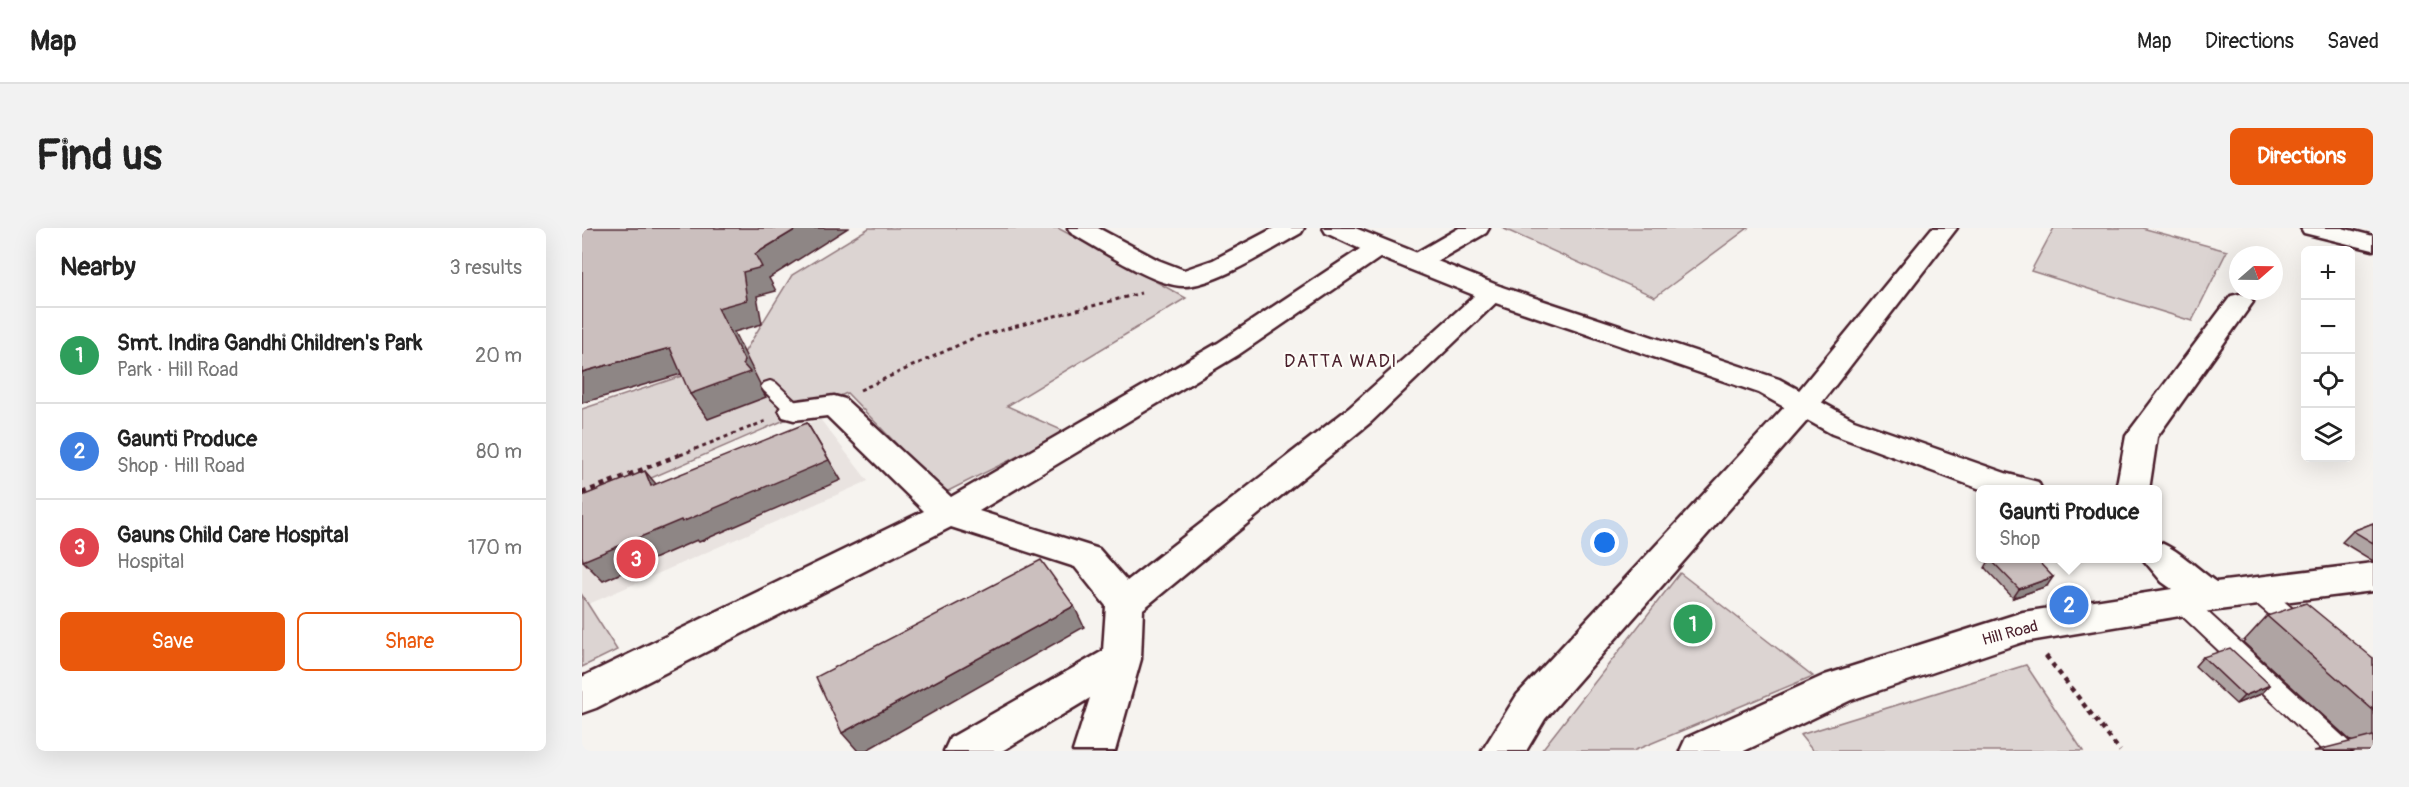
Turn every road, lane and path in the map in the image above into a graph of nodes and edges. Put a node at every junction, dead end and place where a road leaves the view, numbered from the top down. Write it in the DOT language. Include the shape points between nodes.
graph roads {
  1 [pos="1080,228"];
  2 [pos="1292,228"];
  3 [pos="1335,228"];
  4 [pos="1477,228"];
  5 [pos="1945,228"];
  6 [pos="2313,228"];
  7 [pos="2373,243"];
  8 [pos="1378,248"];
  9 [pos="1416,263"];
  10 [pos="1179,278"];
  11 [pos="1493,293"];
  12 [pos="2240,302"];
  13 [pos="782,398"];
  14 [pos="834,406"];
  15 [pos="1802,407"];
  16 [pos="2007,485"];
  17 [pos="2133,485"];
  18 [pos="582,493"];
  19 [pos="948,514"];
  20 [pos="2162,560"];
  21 [pos="2373,577"];
  22 [pos="2257,591"];
  23 [pos="2195,599"];
  24 [pos="1125,603"];
  25 [pos="2023,627"];
  26 [pos="2320,645"];
  27 [pos="1122,659"];
  28 [pos="582,696"];
  29 [pos="965,751"];
  30 [pos="1094,751"];
  31 [pos="1503,751"];
  32 [pos="1701,751"];
  33 [pos="2120,751"];
  34 [pos="2341,751"];
  1 -- 10 [label="street"];
  2 -- 10 [label="street" via="1203,273"];
  3 -- 8 [label="street"];
  4 -- 9 [label="street"];
  5 -- 15 [label="street"];
  6 -- 7 [label="street"];
  8 -- 9 [label="street"];
  8 -- 19 [label="street" via="1228,350"];
  9 -- 11 [label="street"];
  10 -- 14 [label="path" via="1151,290 976,337 881,379"];
  11 -- 15 [label="street" via="1769,387"];
  11 -- 24 [label="street" via="1360,415"];
  12 -- 17 [label="street" via="2142,436"];
  13 -- 14 [label="street"];
  13 -- 18 [label="path"];
  14 -- 19 [label="street"];
  15 -- 16 [label="street" via="1844,428"];
  15 -- 31 [label="street" via="1531,707"];
  19 -- 24 [label="street" via="1087,558"];
  19 -- 28 [label="street"];
  20 -- 23 [label="street"];
  21 -- 22 [label="street, Hill Road"];
  22 -- 23 [label="street, Hill Road"];
  22 -- 26 [label="lane"];
  23 -- 25 [label="street, Hill Road"];
  23 -- 34 [label="lane"];
  24 -- 27 [label="street"];
  25 -- 32 [label="street, Hill Road" via="1839,687"];
  25 -- 33 [label="path"];
  27 -- 29 [label="street"];
  27 -- 30 [label="street"];
}
